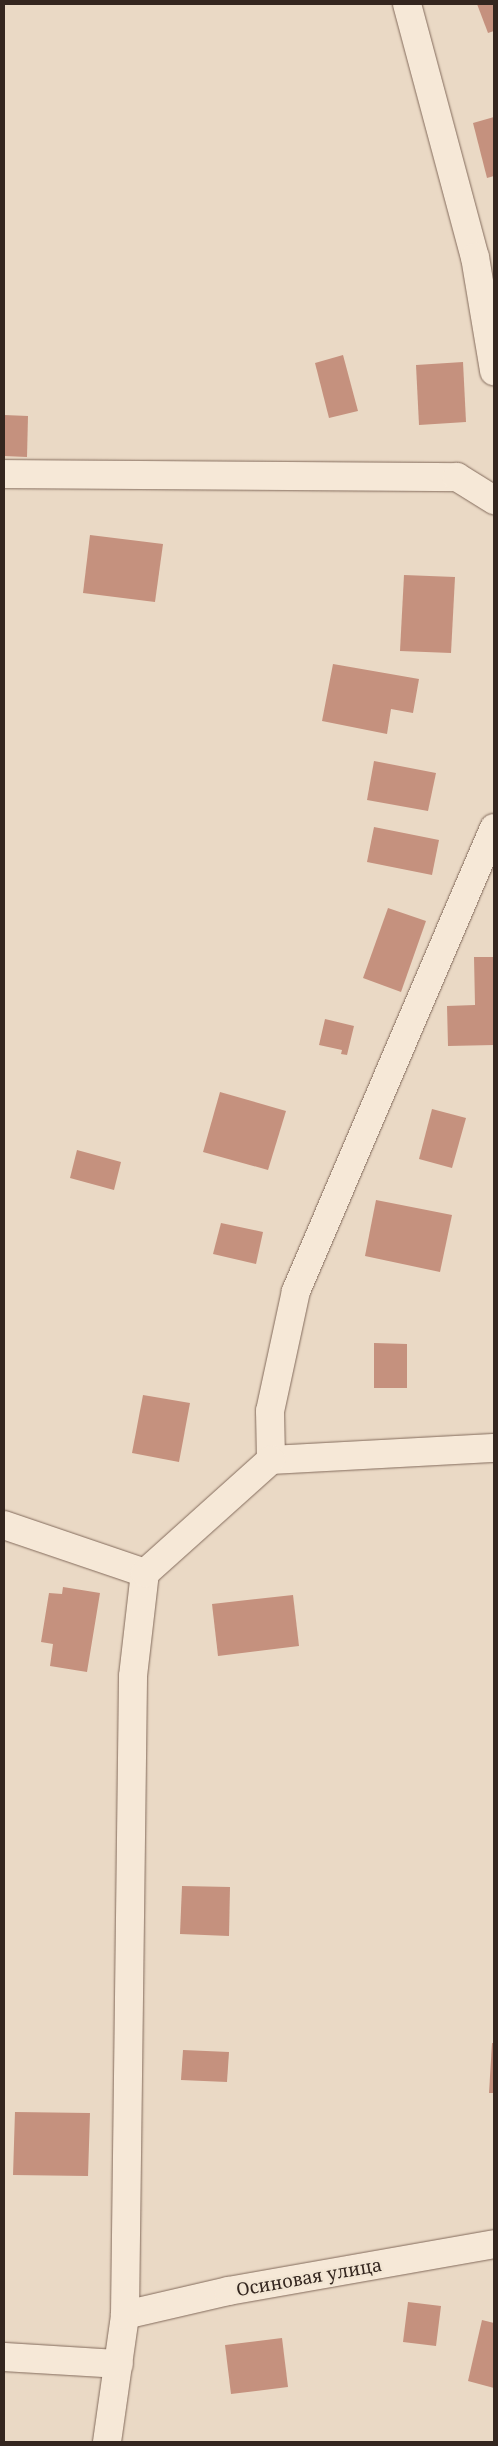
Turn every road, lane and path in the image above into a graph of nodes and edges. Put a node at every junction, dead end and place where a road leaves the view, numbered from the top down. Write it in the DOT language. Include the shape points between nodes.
graph roads {
  1 [pos="407,4"];
  2 [pos="494,371"];
  3 [pos="4,474"];
  4 [pos="494,500"];
  5 [pos="494,828"];
  6 [pos="494,1448"];
  7 [pos="271,1460"];
  8 [pos="4,1524"];
  9 [pos="145,1573"];
  10 [pos="494,2244"];
  11 [pos="125,2316"];
  12 [pos="4,2357"];
  13 [pos="119,2364"];
  14 [pos="107,2442"];
  1 -- 2 [label="street" via="475,258"];
  3 -- 4 [label="street" via="457,476"];
  5 -- 7 [label="street" via="296,1291 270,1411"];
  6 -- 7 [label="street"];
  7 -- 9 [label="street"];
  8 -- 9 [label="street"];
  9 -- 11 [label="street" via="133,1676"];
  10 -- 11 [label="street, Осиновая улица" via="228,2291"];
  11 -- 13 [label="street"];
  12 -- 13 [label="street"];
  13 -- 14 [label="street"];
}
